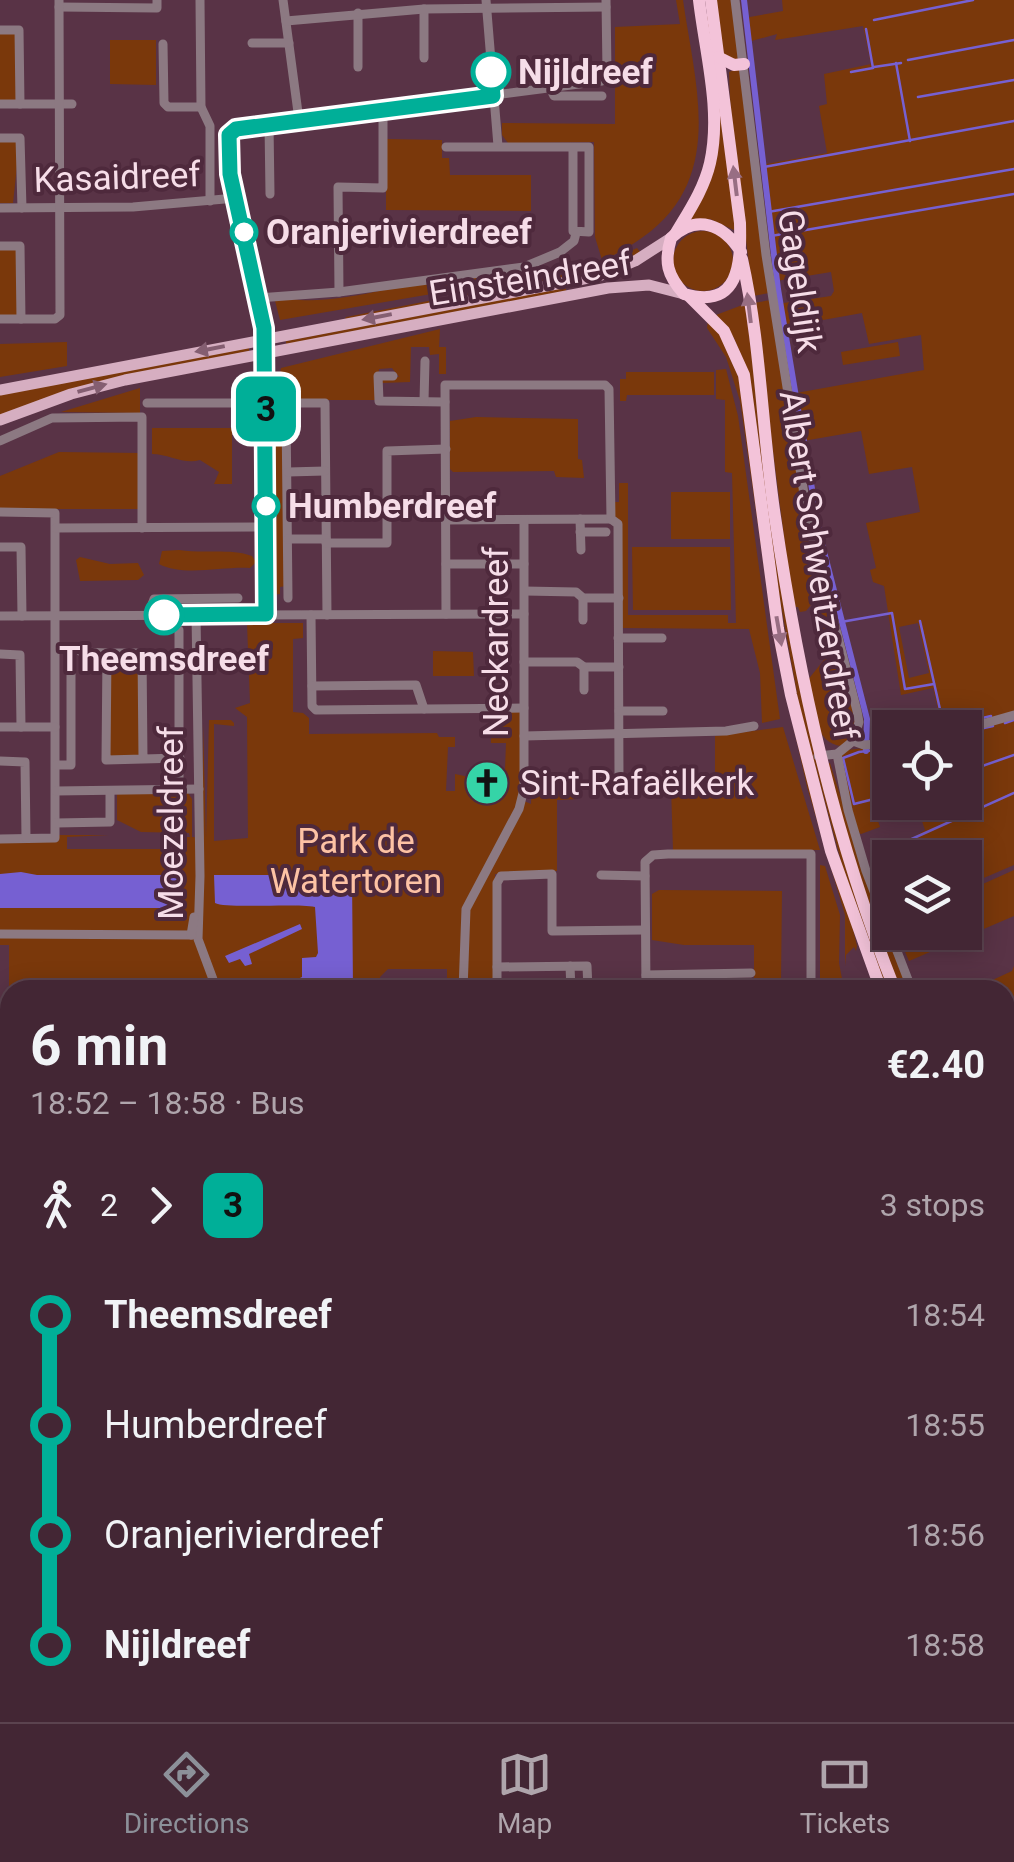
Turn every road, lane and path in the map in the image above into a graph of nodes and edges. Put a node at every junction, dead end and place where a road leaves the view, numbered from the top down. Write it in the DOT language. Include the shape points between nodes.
graph roads {
  1 [pos="157,0"];
  2 [pos="200,0"];
  3 [pos="283,0"];
  4 [pos="362,0"];
  5 [pos="698,0"];
  6 [pos="711,0"];
  7 [pos="735,0"];
  8 [pos="59,4"];
  9 [pos="486,4"];
  10 [pos="606,4"];
  11 [pos="424,9"];
  12 [pos="360,12"];
  13 [pos="286,21"];
  14 [pos="0,30"];
  15 [pos="288,43"];
  16 [pos="163,44"];
  17 [pos="252,44"];
  18 [pos="718,56"];
  19 [pos="424,58"];
  20 [pos="739,64"];
  21 [pos="358,67"];
  22 [pos="722,84"];
  23 [pos="550,88"];
  24 [pos="493,96"];
  25 [pos="602,96"];
  26 [pos="58,103"];
  27 [pos="0,104"];
  28 [pos="20,104"];
  29 [pos="72,104"];
  30 [pos="201,107"];
  31 [pos="383,110"];
  32 [pos="299,120"];
  33 [pos="270,124"];
  34 [pos="0,138"];
  35 [pos="498,146"];
  36 [pos="446,147"];
  37 [pos="573,148"];
  38 [pos="270,194"];
  39 [pos="236,198"];
  40 [pos="210,202"];
  41 [pos="0,208"];
  42 [pos="22,208"];
  43 [pos="59,208"];
  44 [pos="576,232"];
  45 [pos="674,236"];
  46 [pos="0,246"];
  47 [pos="741,256"];
  48 [pos="339,292"];
  49 [pos="686,296"];
  50 [pos="258,298"];
  51 [pos="0,319"];
  52 [pos="20,319"];
  53 [pos="264,339"];
  54 [pos="266,353"];
  55 [pos="425,361"];
  56 [pos="394,376"];
  57 [pos="0,390"];
  58 [pos="266,401"];
  59 [pos="424,401"];
  60 [pos="446,402"];
  61 [pos="147,403"];
  62 [pos="286,411"];
  63 [pos="0,420"];
  64 [pos="0,440"];
  65 [pos="446,448"];
  66 [pos="325,471"];
  67 [pos="288,472"];
  68 [pos="0,512"];
  69 [pos="580,519"];
  70 [pos="611,519"];
  71 [pos="445,520"];
  72 [pos="524,520"];
  73 [pos="266,527"];
  74 [pos="56,528"];
  75 [pos="142,528"];
  76 [pos="580,532"];
  77 [pos="606,532"];
  78 [pos="288,539"];
  79 [pos="326,541"];
  80 [pos="0,547"];
  81 [pos="581,550"];
  82 [pos="446,564"];
  83 [pos="524,564"];
  84 [pos="525,591"];
  85 [pos="238,598"];
  86 [pos="288,598"];
  87 [pos="583,598"];
  88 [pos="618,598"];
  89 [pos="196,614"];
  90 [pos="266,614"];
  91 [pos="446,614"];
  92 [pos="524,614"];
  93 [pos="148,615"];
  94 [pos="311,615"];
  95 [pos="327,615"];
  96 [pos="0,616"];
  97 [pos="22,616"];
  98 [pos="56,616"];
  99 [pos="583,620"];
  100 [pos="179,630"];
  101 [pos="618,638"];
  102 [pos="662,638"];
  103 [pos="107,653"];
  104 [pos="0,654"];
  105 [pos="524,662"];
  106 [pos="584,667"];
  107 [pos="619,667"];
  108 [pos="312,686"];
  109 [pos="584,690"];
  110 [pos="524,708"];
  111 [pos="424,709"];
  112 [pos="618,711"];
  113 [pos="663,711"];
  114 [pos="1014,715"];
  115 [pos="982,723"];
  116 [pos="754,726"];
  117 [pos="0,727"];
  118 [pos="22,727"];
  119 [pos="55,727"];
  120 [pos="619,734"];
  121 [pos="524,736"];
  122 [pos="854,741"];
  123 [pos="872,744"];
  124 [pos="836,754"];
  125 [pos="818,756"];
  126 [pos="180,758"];
  127 [pos="143,759"];
  128 [pos="0,762"];
  129 [pos="56,765"];
  130 [pos="619,777"];
  131 [pos="178,790"];
  132 [pos="196,790"];
  133 [pos="56,791"];
  134 [pos="110,791"];
  135 [pos="56,824"];
  136 [pos="0,838"];
  137 [pos="26,838"];
  138 [pos="601,875"];
  139 [pos="645,876"];
  140 [pos="644,930"];
  141 [pos="0,934"];
  142 [pos="194,937"];
  143 [pos="570,966"];
  144 [pos="497,967"];
  145 [pos="751,973"];
  146 [pos="646,975"];
  147 [pos="211,980"];
  148 [pos="463,980"];
  149 [pos="497,980"];
  150 [pos="571,980"];
  151 [pos="588,980"];
  152 [pos="646,980"];
  153 [pos="811,980"];
  154 [pos="877,980"];
  155 [pos="891,980"];
  156 [pos="908,980"];
  1 -- 8 [label="street" via="157,8"];
  2 -- 30 [label="street"];
  3 -- 13 [label="street"];
  4 -- 12 [label="street"];
  5 -- 45 [label="highway" via="712,153"];
  6 -- 18 [label="highway, Albert Schweitzerdreef"];
  7 -- 20 [label="street, Gageldijk"];
  8 -- 26 [label="street"];
  9 -- 10 [label="street"];
  9 -- 11 [label="street"];
  9 -- 24 [label="street"];
  10 -- 23 [label="street" via="605,78"];
  11 -- 12 [label="street"];
  11 -- 19 [label="street"];
  12 -- 13 [label="street"];
  12 -- 21 [label="street"];
  13 -- 15 [label="street"];
  14 -- 28 [label="street" via="19,30"];
  15 -- 17 [label="street"];
  15 -- 32 [label="street"];
  16 -- 30 [label="street" via="164,103"];
  18 -- 20 [label="highway"];
  18 -- 22 [label="highway, Albert Schweitzerdreef"];
  20 -- 22 [label="highway"];
  20 -- 122 [label="street, Gageldijk" via="804,494 859,722"];
  47 -- 22 [label="highway, Albert Schweitzerdreef, one-way"];
  23 -- 24 [label="street"];
  23 -- 25 [label="street" via="554,96"];
  24 -- 31 [label="street"];
  24 -- 35 [label="street"];
  26 -- 28 [label="street"];
  26 -- 29 [label="street"];
  26 -- 43 [label="street"];
  27 -- 28 [label="street"];
  30 -- 40 [label="street" via="210,126"];
  31 -- 32 [label="street"];
  31 -- 48 [label="street" via="383,188 338,187"];
  32 -- 33 [label="street"];
  33 -- 38 [label="street"];
  33 -- 39 [label="street" via="229,135"];
  34 -- 42 [label="street" via="20,138"];
  35 -- 36 [label="street"];
  35 -- 37 [label="street"];
  37 -- 44 [label="street"];
  37 -- 44 [label="street" via="590,147 590,232"];
  39 -- 40 [label="street, Kasaidreef"];
  39 -- 50 [label="street"];
  40 -- 43 [label="street, Kasaidreef"];
  41 -- 42 [label="street, Kasaidreef"];
  42 -- 43 [label="street, Kasaidreef"];
  43 -- 52 [label="street" via="57,318"];
  44 -- 48 [label="street" via="560,252 524,267"];
  45 -- 47 [label="highway" via="708,224 726,232"];
  45 -- 49 [label="highway" via="668,272"];
  45 -- 53 [label="main road, Einsteindreef, one-way" via="598,276"];
  46 -- 52 [label="street" via="20,246"];
  47 -- 49 [label="highway" via="735,280 721,292"];
  125 -- 47 [label="highway, Albert Schweitzerdreef, one-way" via="774,513"];
  48 -- 50 [label="street"];
  49 -- 54 [label="main road, Einsteindreef" via="632,284"];
  49 -- 154 [label="highway, Albert Schweitzerdreef, one-way" via="724,331 744,375 791,696 831,851"];
  50 -- 53 [label="street"];
  51 -- 52 [label="street"];
  53 -- 54 [label="street"];
  53 -- 57 [label="main road, Einsteindreef, one-way"];
  54 -- 58 [label="street"];
  63 -- 54 [label="main road, Einsteindreef, one-way" via="88,388"];
  55 -- 59 [label="street"];
  56 -- 59 [label="street" via="378,376 379,401"];
  58 -- 61 [label="street"];
  58 -- 66 [label="street" via="325,403"];
  58 -- 73 [label="street"];
  59 -- 60 [label="street"];
  60 -- 65 [label="street"];
  60 -- 70 [label="street" via="446,386 606,385"];
  62 -- 67 [label="street"];
  64 -- 75 [label="street" via="52,418 142,418"];
  65 -- 71 [label="street"];
  65 -- 79 [label="street" via="387,451 387,543"];
  66 -- 67 [label="street"];
  66 -- 79 [label="street"];
  67 -- 78 [label="street"];
  68 -- 74 [label="street" via="55,513"];
  69 -- 70 [label="street"];
  69 -- 72 [label="street"];
  69 -- 76 [label="street"];
  70 -- 88 [label="street" via="618,524"];
  71 -- 72 [label="street"];
  71 -- 82 [label="street"];
  72 -- 83 [label="street, Neckardreef"];
  73 -- 75 [label="street"];
  73 -- 90 [label="street"];
  74 -- 75 [label="street"];
  74 -- 98 [label="street"];
  76 -- 77 [label="street"];
  76 -- 81 [label="street"];
  78 -- 79 [label="street"];
  78 -- 86 [label="street"];
  79 -- 95 [label="street"];
  80 -- 97 [label="street" via="21,547"];
  82 -- 83 [label="street"];
  82 -- 91 [label="street"];
  83 -- 84 [label="street, Neckardreef"];
  84 -- 87 [label="street" via="576,592"];
  84 -- 92 [label="street, Neckardreef"];
  85 -- 93 [label="street" via="154,598"];
  87 -- 88 [label="street"];
  87 -- 99 [label="street"];
  88 -- 101 [label="street"];
  89 -- 90 [label="street"];
  89 -- 93 [label="street"];
  89 -- 132 [label="street, Moezeldreef"];
  90 -- 94 [label="street"];
  91 -- 92 [label="street"];
  91 -- 95 [label="street"];
  92 -- 105 [label="street, Neckardreef"];
  93 -- 98 [label="street"];
  94 -- 95 [label="street"];
  94 -- 108 [label="street"];
  96 -- 97 [label="street"];
  97 -- 98 [label="street"];
  98 -- 119 [label="street"];
  100 -- 126 [label="street, Moezeldreef"];
  101 -- 102 [label="street"];
  101 -- 107 [label="street"];
  103 -- 127 [label="street" via="142,653"];
  103 -- 127 [label="street" via="106,760"];
  103 -- 129 [label="street" via="76,653 71,765"];
  104 -- 118 [label="street" via="20,655"];
  105 -- 106 [label="street"];
  105 -- 110 [label="street, Neckardreef"];
  106 -- 107 [label="street"];
  106 -- 109 [label="street"];
  107 -- 112 [label="street"];
  108 -- 111 [label="street" via="416,686"];
  108 -- 111 [label="street" via="314,708 320,710"];
  110 -- 111 [label="street"];
  110 -- 121 [label="street, Neckardreef"];
  112 -- 113 [label="street"];
  112 -- 120 [label="street"];
  114 -- 115 [label="street"];
  116 -- 120 [label="street"];
  117 -- 118 [label="street"];
  118 -- 119 [label="street"];
  119 -- 129 [label="street"];
  120 -- 121 [label="street"];
  120 -- 130 [label="street"];
  121 -- 148 [label="street, Neckardreef" via="522,802 466,910"];
  122 -- 123 [label="street"];
  122 -- 124 [label="street"];
  124 -- 125 [label="street"];
  124 -- 156 [label="street" via="866,871"];
  125 -- 155 [label="highway, Albert Schweitzerdreef"];
  126 -- 127 [label="street"];
  126 -- 131 [label="street, Moezeldreef"];
  128 -- 137 [label="street" via="25,762"];
  129 -- 133 [label="street"];
  131 -- 132 [label="street"];
  131 -- 134 [label="street"];
  132 -- 142 [label="street, Moezeldreef"];
  133 -- 134 [label="street"];
  133 -- 135 [label="street"];
  134 -- 135 [label="street" via="110,822"];
  135 -- 137 [label="street" via="56,838"];
  136 -- 137 [label="street"];
  138 -- 139 [label="street"];
  139 -- 140 [label="street"];
  139 -- 153 [label="street" via="653,855 811,854"];
  140 -- 144 [label="street" via="552,931 552,874 501,876"];
  140 -- 146 [label="street"];
  141 -- 142 [label="street"];
  142 -- 147 [label="street, Moezeldreef"];
  143 -- 144 [label="street"];
  143 -- 150 [label="street"];
  143 -- 151 [label="street" via="588,966"];
  144 -- 149 [label="street"];
  145 -- 146 [label="street"];
  146 -- 152 [label="street"];
}
